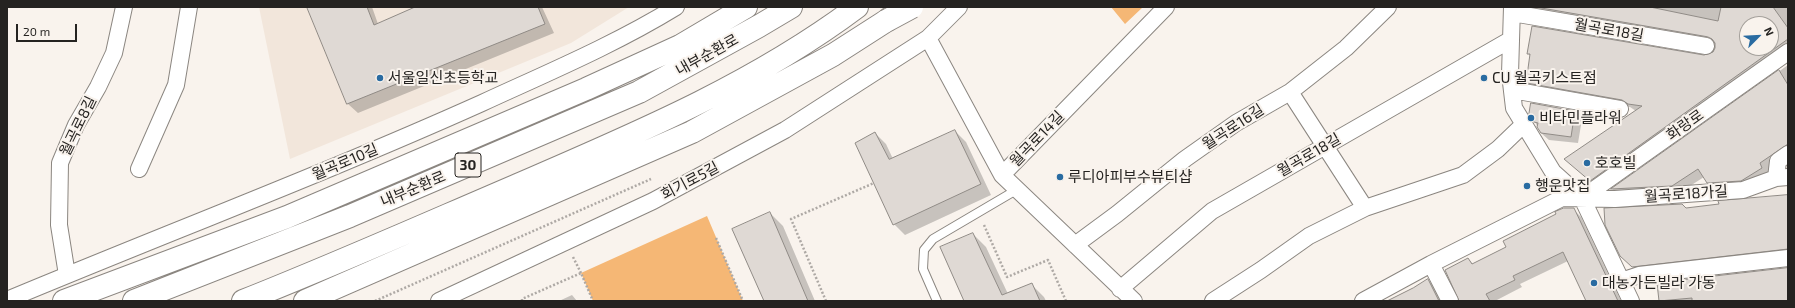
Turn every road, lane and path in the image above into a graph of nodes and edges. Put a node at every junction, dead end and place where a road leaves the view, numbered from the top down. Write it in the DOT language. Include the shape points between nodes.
graph roads {
  1 [pos="124,7"];
  2 [pos="189,7"];
  3 [pos="676,7"];
  4 [pos="746,7"];
  5 [pos="791,7"];
  6 [pos="857,7"];
  7 [pos="904,7"];
  8 [pos="912,7"];
  9 [pos="959,7"];
  10 [pos="1166,7"];
  11 [pos="1388,7"];
  12 [pos="1512,10"];
  13 [pos="886,21"];
  14 [pos="928,38"];
  15 [pos="1510,40"];
  16 [pos="1706,46"];
  17 [pos="1788,52"];
  18 [pos="1512,90"];
  19 [pos="1290,92"];
  20 [pos="1620,109"];
  21 [pos="1524,124"];
  22 [pos="1325,146"];
  23 [pos="1788,154"];
  24 [pos="139,169"];
  25 [pos="1002,175"];
  26 [pos="658,176"];
  27 [pos="1782,178"];
  28 [pos="874,183"];
  29 [pos="1018,188"];
  30 [pos="1582,198"];
  31 [pos="1365,208"];
  32 [pos="978,212"];
  33 [pos="716,238"];
  34 [pos="1075,245"];
  35 [pos="1788,258"];
  36 [pos="1431,264"];
  37 [pos="67,275"];
  38 [pos="1621,281"];
  39 [pos="1120,289"];
  40 [pos="7,300"];
  41 [pos="64,301"];
  42 [pos="134,301"];
  43 [pos="243,301"];
  44 [pos="305,301"];
  45 [pos="375,301"];
  46 [pos="440,301"];
  47 [pos="522,301"];
  48 [pos="593,301"];
  49 [pos="743,301"];
  50 [pos="826,301"];
  51 [pos="937,301"];
  52 [pos="1066,301"];
  53 [pos="1134,301"];
  54 [pos="1213,301"];
  55 [pos="1363,301"];
  56 [pos="1450,301"];
  57 [pos="1630,301"];
  1 -- 37 [label="street, 월곡로8길" via="114,53 76,125 60,163 59,225"];
  2 -- 24 [label="street" via="176,85"];
  3 -- 37 [label="street, 월곡로10길" via="580,58 447,118"];
  4 -- 41 [label="highway" via="680,46 572,96 287,217"];
  5 -- 42 [label="highway, 내부순환로 / 30" via="639,92 350,216"];
  6 -- 43 [label="highway, 30" via="768,66 655,125 326,268"];
  7 -- 13 [label="highway, bridge"];
  8 -- 13 [label="highway, bridge"];
  9 -- 14 [label="street, 회기로5길"];
  10 -- 25 [label="street, 월곡로14길"];
  11 -- 19 [label="street, 월곡로16길" via="1346,48"];
  12 -- 15 [label="street, 월곡로18길"];
  12 -- 16 [label="street, 월곡로18길"];
  13 -- 44 [label="highway" via="833,55 692,132"];
  14 -- 25 [label="street"];
  14 -- 46 [label="street, 회기로5길" via="778,134 653,201"];
  15 -- 18 [label="street, 월곡로18길"];
  15 -- 22 [label="street, 월곡로18길"];
  17 -- 30 [label="street, 화랑로"];
  18 -- 20 [label="street"];
  18 -- 21 [label="street, 월곡로18길" via="1514,108"];
  19 -- 22 [label="street"];
  19 -- 34 [label="street, 월곡로16길" via="1217,136"];
  21 -- 30 [label="street, 월곡로18길" via="1553,172"];
  21 -- 31 [label="street" via="1498,149 1463,175"];
  22 -- 31 [label="street"];
  22 -- 39 [label="street, 월곡로18길" via="1212,211"];
  23 -- 27 [label="street" via="1778,161"];
  25 -- 29 [label="street, 월곡로14길"];
  26 -- 45 [label="path"];
  27 -- 30 [label="street, 월곡로18가길" via="1742,190 1615,199"];
  28 -- 50 [label="path" via="790,219"];
  29 -- 32 [label="lane"];
  29 -- 34 [label="street, 월곡로14길"];
  30 -- 36 [label="street, 월곡로18가길" via="1562,198"];
  30 -- 38 [label="street, 월곡로18길"];
  31 -- 54 [label="street" via="1309,236"];
  32 -- 51 [label="lane" via="933,239 924,250 923,270"];
  32 -- 52 [label="path" via="1007,276 1048,260"];
  33 -- 49 [label="path"];
  34 -- 39 [label="street, 월곡로14길"];
  35 -- 38 [label="street" via="1639,275"];
  36 -- 55 [label="street, 월곡로18가길"];
  36 -- 56 [label="street"];
  37 -- 40 [label="street, 월곡로10길"];
  38 -- 57 [label="street, 월곡로18길"];
  39 -- 53 [label="street, 월곡로14길"];
  47 -- 48 [label="path" via="580,273"];
}
